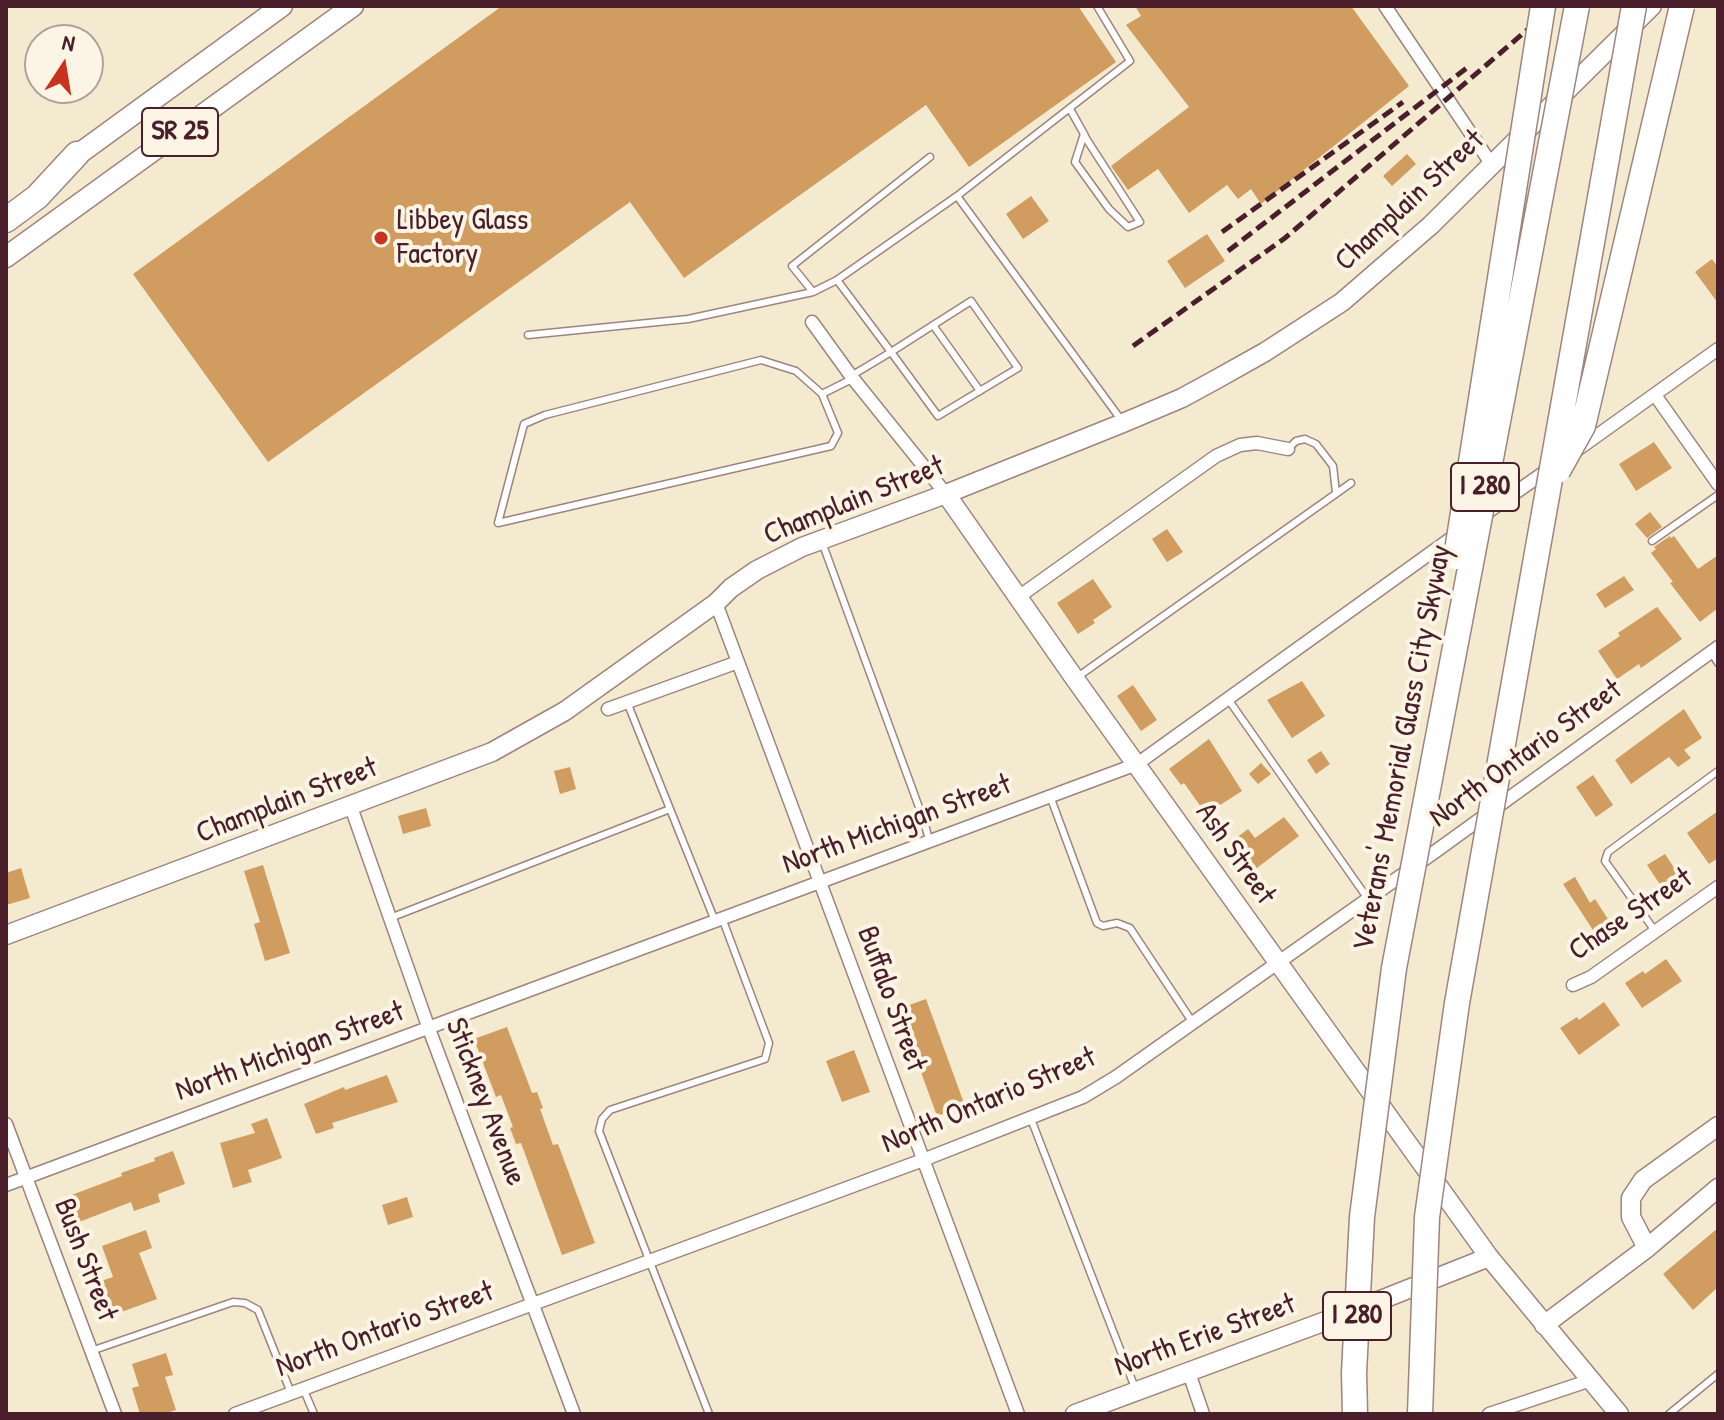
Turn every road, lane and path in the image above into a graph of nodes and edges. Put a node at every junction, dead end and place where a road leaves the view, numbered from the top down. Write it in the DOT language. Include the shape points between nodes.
graph roads {
  1 [pos="282,6"];
  2 [pos="353,6"];
  3 [pos="1097,6"];
  4 [pos="1385,6"];
  5 [pos="1543,6"];
  6 [pos="1577,6"];
  7 [pos="1634,6"];
  8 [pos="1652,6"];
  9 [pos="1682,6"];
  10 [pos="1070,109"];
  11 [pos="1084,134"];
  12 [pos="77,154"];
  13 [pos="930,157"];
  14 [pos="1492,165"];
  15 [pos="957,196"];
  16 [pos="6,209"];
  17 [pos="6,220"];
  18 [pos="6,257"];
  19 [pos="837,280"];
  20 [pos="813,292"];
  21 [pos="812,322"];
  22 [pos="933,325"];
  23 [pos="528,335"];
  24 [pos="1718,349"];
  25 [pos="891,352"];
  26 [pos="853,377"];
  27 [pos="980,391"];
  28 [pos="822,394"];
  29 [pos="1655,395"];
  30 [pos="1123,423"];
  31 [pos="1288,449"];
  32 [pos="1351,483"];
  33 [pos="1718,484"];
  34 [pos="1548,491"];
  35 [pos="1336,493"];
  36 [pos="946,494"];
  37 [pos="1718,495"];
  38 [pos="821,539"];
  39 [pos="1652,541"];
  40 [pos="1017,598"];
  41 [pos="716,603"];
  42 [pos="1716,654"];
  43 [pos="738,662"];
  44 [pos="1075,679"];
  45 [pos="1228,699"];
  46 [pos="627,702"];
  47 [pos="608,709"];
  48 [pos="1137,764"];
  49 [pos="1718,771"];
  50 [pos="1050,796"];
  51 [pos="351,807"];
  52 [pos="670,809"];
  53 [pos="929,841"];
  54 [pos="820,881"];
  55 [pos="1718,887"];
  56 [pos="1368,899"];
  57 [pos="390,918"];
  58 [pos="719,919"];
  59 [pos="1655,932"];
  60 [pos="6,935"];
  61 [pos="1278,962"];
  62 [pos="1394,968"];
  63 [pos="1573,985"];
  64 [pos="1193,1023"];
  65 [pos="429,1029"];
  66 [pos="1030,1116"];
  67 [pos="6,1124"];
  68 [pos="1718,1126"];
  69 [pos="923,1160"];
  70 [pos="26,1178"];
  71 [pos="6,1185"];
  72 [pos="1718,1188"];
  73 [pos="1647,1248"];
  74 [pos="1489,1257"];
  75 [pos="650,1260"];
  76 [pos="533,1303"];
  77 [pos="1544,1325"];
  78 [pos="91,1351"];
  79 [pos="1188,1370"];
  80 [pos="1718,1374"];
  81 [pos="1591,1380"];
  82 [pos="297,1391"];
  83 [pos="1136,1391"];
  84 [pos="115,1414"];
  85 [pos="235,1414"];
  86 [pos="314,1414"];
  87 [pos="574,1414"];
  88 [pos="709,1414"];
  89 [pos="1018,1414"];
  90 [pos="1075,1414"];
  91 [pos="1203,1414"];
  92 [pos="1355,1414"];
  93 [pos="1420,1414"];
  94 [pos="1489,1414"];
  95 [pos="1619,1414"];
  96 [pos="1669,1414"];
  1 -- 12 [label="main road, SR 25"];
  2 -- 18 [label="main road, SR 25"];
  3 -- 10 [label="lane" via="1130,61"];
  4 -- 14 [label="street"];
  5 -- 62 [label="highway, bridge"];
  6 -- 62 [label="highway, Veterans' Memorial Glass City Skyway / I 280, bridge"];
  7 -- 34 [label="highway, I 280, bridge"];
  8 -- 14 [label="street, Champlain Street, bridge"];
  9 -- 34 [label="highway, bridge" via="1583,426"];
  10 -- 11 [label="lane"];
  10 -- 15 [label="lane"];
  11 -- 11 [label="lane" via="1087,140 1140,222 1128,227 1075,162"];
  12 -- 16 [label="main road, SR 25"];
  12 -- 17 [label="highway" via="37,197"];
  13 -- 20 [label="lane" via="792,266"];
  14 -- 30 [label="street, Champlain Street" via="1342,302 1215,380"];
  15 -- 19 [label="lane"];
  15 -- 30 [label="lane"];
  19 -- 20 [label="lane"];
  19 -- 25 [label="lane"];
  20 -- 23 [label="lane" via="688,319"];
  21 -- 26 [label="street, Ash Street"];
  22 -- 25 [label="lane"];
  22 -- 27 [label="lane"];
  22 -- 27 [label="lane" via="971,301 1018,368"];
  24 -- 29 [label="street, North Michigan Street"];
  25 -- 26 [label="lane"];
  25 -- 27 [label="lane" via="938,416"];
  26 -- 28 [label="lane"];
  26 -- 36 [label="street, Ash Street"];
  28 -- 28 [label="lane" via="796,371 761,360 545,415 524,424 498,523 831,446 838,433"];
  29 -- 33 [label="street"];
  29 -- 45 [label="street, North Michigan Street"];
  30 -- 36 [label="street, Champlain Street"];
  31 -- 35 [label="lane" via="1305,439 1316,444 1333,466"];
  31 -- 40 [label="street" via="1257,443 1216,456"];
  32 -- 35 [label="lane"];
  34 -- 93 [label="highway, I 280, bridge" via="1457,1003 1431,1186"];
  35 -- 44 [label="lane"];
  36 -- 38 [label="street, Champlain Street"];
  36 -- 40 [label="street, Ash Street"];
  37 -- 39 [label="lane"];
  38 -- 41 [label="street, Champlain Street" via="757,570"];
  38 -- 53 [label="lane"];
  40 -- 44 [label="street, Ash Street"];
  41 -- 43 [label="street, Buffalo Street"];
  41 -- 51 [label="street, Champlain Street" via="534,731"];
  42 -- 56 [label="street, North Ontario Street"];
  43 -- 46 [label="street"];
  43 -- 54 [label="street, Buffalo Street"];
  44 -- 48 [label="street, Ash Street"];
  45 -- 48 [label="street, North Michigan Street"];
  45 -- 56 [label="lane"];
  46 -- 47 [label="street"];
  46 -- 52 [label="lane"];
  48 -- 50 [label="street, North Michigan Street"];
  48 -- 61 [label="street, Ash Street"];
  49 -- 59 [label="lane" via="1608,852 1605,861"];
  50 -- 53 [label="street, North Michigan Street"];
  50 -- 64 [label="lane" via="1097,923 1130,928"];
  51 -- 57 [label="street, Stickney Avenue"];
  51 -- 60 [label="street, Champlain Street"];
  52 -- 57 [label="lane"];
  52 -- 58 [label="lane"];
  53 -- 54 [label="street, North Michigan Street"];
  54 -- 58 [label="street, North Michigan Street"];
  54 -- 69 [label="street, Buffalo Street"];
  55 -- 59 [label="street, Chase Street"];
  56 -- 61 [label="street, North Ontario Street"];
  57 -- 65 [label="street, Stickney Avenue"];
  58 -- 65 [label="street, North Michigan Street"];
  58 -- 75 [label="lane" via="769,1043 765,1059 610,1110 599,1131"];
  59 -- 63 [label="street, Chase Street"];
  61 -- 64 [label="street, North Ontario Street"];
  61 -- 74 [label="street, Ash Street"];
  62 -- 92 [label="highway, Veterans' Memorial Glass City Skyway / I 280, bridge" via="1362,1217"];
  64 -- 66 [label="street, North Ontario Street" via="1083,1097"];
  65 -- 70 [label="street, North Michigan Street"];
  65 -- 76 [label="street, Stickney Avenue"];
  66 -- 69 [label="street, North Ontario Street"];
  66 -- 83 [label="lane"];
  67 -- 70 [label="street, Bush Street"];
  68 -- 73 [label="street" via="1643,1180 1631,1198 1631,1217"];
  69 -- 75 [label="street, North Ontario Street"];
  69 -- 89 [label="street, Buffalo Street"];
  70 -- 71 [label="street, North Michigan Street"];
  70 -- 78 [label="street, Bush Street"];
  72 -- 73 [label="street"];
  73 -- 77 [label="street"];
  74 -- 77 [label="street, Ash Street"];
  74 -- 79 [label="street, North Erie Street"];
  75 -- 76 [label="street, North Ontario Street"];
  75 -- 88 [label="lane"];
  76 -- 82 [label="street, North Ontario Street"];
  76 -- 87 [label="street, Stickney Avenue"];
  77 -- 81 [label="street, Ash Street"];
  78 -- 82 [label="lane" via="233,1302 245,1303 258,1310"];
  78 -- 84 [label="street, Bush Street"];
  79 -- 83 [label="street, North Erie Street"];
  79 -- 91 [label="street"];
  80 -- 96 [label="lane"];
  81 -- 94 [label="street"];
  81 -- 95 [label="street, Ash Street"];
  82 -- 85 [label="street, North Ontario Street"];
  82 -- 86 [label="lane"];
  83 -- 90 [label="street, North Erie Street"];
}
